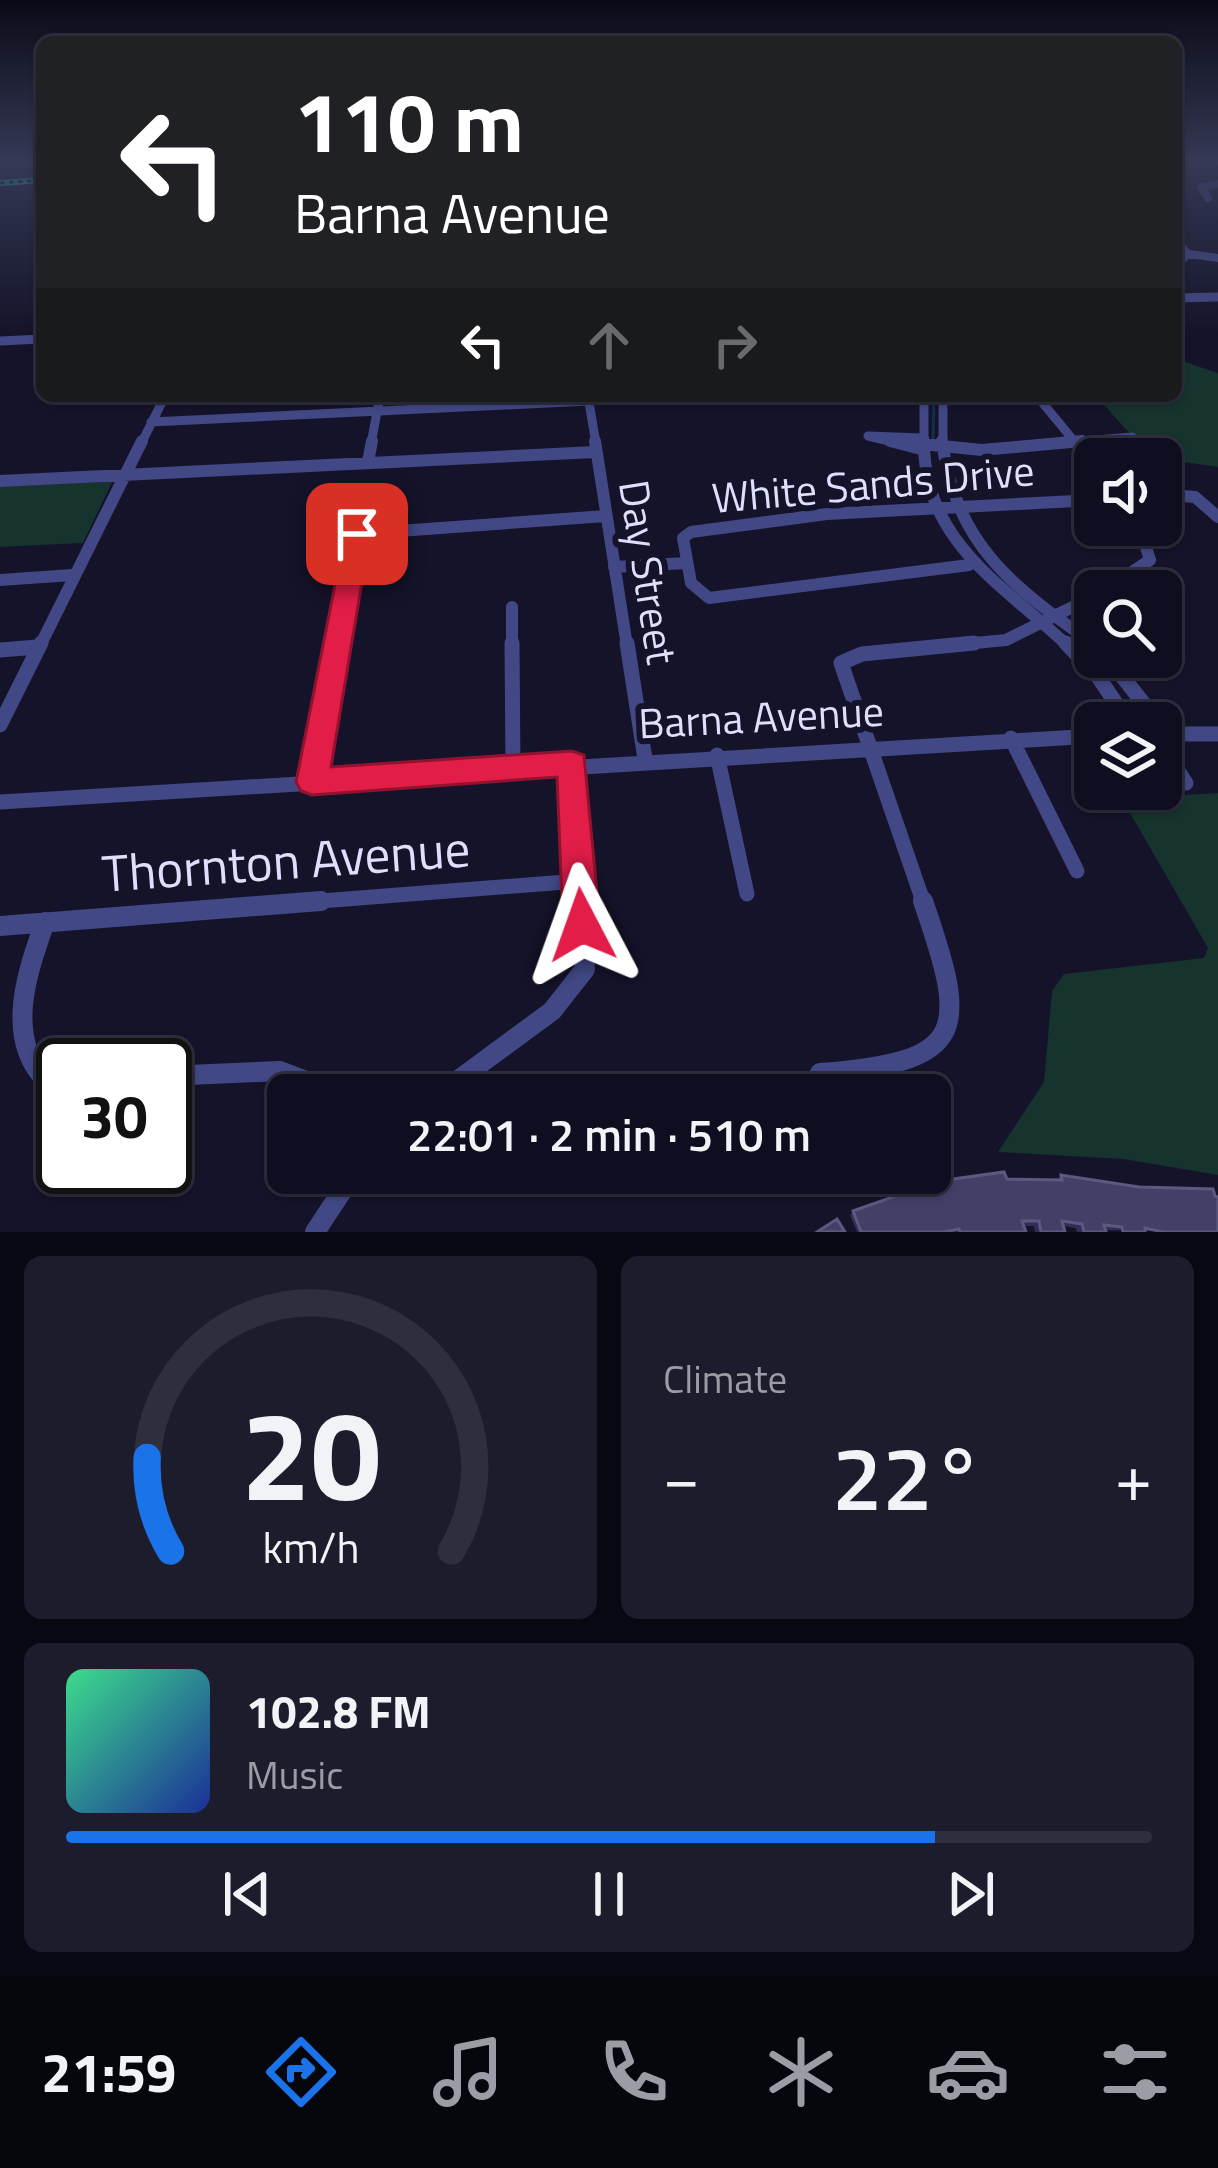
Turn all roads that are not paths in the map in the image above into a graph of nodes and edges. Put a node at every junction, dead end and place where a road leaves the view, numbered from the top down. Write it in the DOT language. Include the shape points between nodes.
graph roads {
  1 [pos="1182,247"];
  2 [pos="1182,253"];
  3 [pos="1188,254"];
  4 [pos="1218,258"];
  5 [pos="1182,260"];
  6 [pos="1218,297"];
  7 [pos="1182,298"];
  8 [pos="36,339"];
  9 [pos="0,341"];
  10 [pos="162,402"];
  11 [pos="379,402"];
  12 [pos="536,402"];
  13 [pos="589,402"];
  14 [pos="924,402"];
  15 [pos="943,402"];
  16 [pos="1042,402"];
  17 [pos="377,411"];
  18 [pos="151,422"];
  19 [pos="1132,436"];
  20 [pos="1109,438"];
  21 [pos="1074,441"];
  22 [pos="922,443"];
  23 [pos="940,446"];
  24 [pos="596,452"];
  25 [pos="368,463"];
  26 [pos="124,475"];
  27 [pos="0,481"];
  28 [pos="1182,496"];
  29 [pos="1074,501"];
  30 [pos="954,509"];
  31 [pos="934,510"];
  32 [pos="606,516"];
  33 [pos="1218,517"];
  34 [pos="1145,546"];
  35 [pos="686,563"];
  36 [pos="970,565"];
  37 [pos="614,567"];
  38 [pos="1135,570"];
  39 [pos="72,575"];
  40 [pos="0,580"];
  41 [pos="512,607"];
  42 [pos="1074,607"];
  43 [pos="1047,622"];
  44 [pos="1074,635"];
  45 [pos="37,647"];
  46 [pos="0,650"];
  47 [pos="1117,702"];
  48 [pos="0,725"];
  49 [pos="1182,733"];
  50 [pos="1218,734"];
  51 [pos="1074,736"];
  52 [pos="1011,738"];
  53 [pos="868,748"];
  54 [pos="717,755"];
  55 [pos="645,759"];
  56 [pos="572,764"];
  57 [pos="513,768"];
  58 [pos="1182,775"];
  59 [pos="312,782"];
  60 [pos="1186,783"];
  61 [pos="0,802"];
  62 [pos="1077,871"];
  63 [pos="578,881"];
  64 [pos="747,894"];
  65 [pos="45,922"];
  66 [pos="0,926"];
  67 [pos="820,1073"];
  68 [pos="192,1074"];
  69 [pos="307,1074"];
  70 [pos="466,1074"];
  71 [pos="36,1075"];
  72 [pos="340,1194"];
  73 [pos="315,1232"];
  1 -- 3 [label="street"];
  2 -- 3 [label="street"];
  3 -- 4 [label="street"];
  3 -- 5 [label="street"];
  6 -- 7 [label="street"];
  8 -- 9 [label="street"];
  10 -- 18 [label="street"];
  11 -- 17 [label="street"];
  12 -- 17 [label="street"];
  13 -- 24 [label="street, Day Street"];
  14 -- 22 [label="street"];
  15 -- 23 [label="street"];
  16 -- 21 [label="street"];
  17 -- 18 [label="street"];
  17 -- 25 [label="street"];
  18 -- 26 [label="street"];
  19 -- 20 [label="street"];
  21 -- 23 [label="street"];
  22 -- 23 [label="street"];
  22 -- 31 [label="street"];
  23 -- 30 [label="street"];
  24 -- 25 [label="street"];
  24 -- 32 [label="street, Day Street"];
  25 -- 26 [label="street"];
  26 -- 27 [label="street"];
  26 -- 39 [label="street"];
  28 -- 33 [label="street"];
  29 -- 30 [label="street, White Sands Drive"];
  30 -- 31 [label="street, White Sands Drive"];
  30 -- 43 [label="street"];
  31 -- 35 [label="street, White Sands Drive" via="691,532 683,538"];
  31 -- 36 [label="street"];
  32 -- 37 [label="street, Day Street"];
  32 -- 59 [label="street" via="357,534"];
  34 -- 38 [label="street" via="1150,560"];
  35 -- 36 [label="street" via="691,583 710,598"];
  35 -- 37 [label="street"];
  36 -- 43 [label="street"];
  37 -- 55 [label="street, Day Street"];
  39 -- 40 [label="street"];
  39 -- 45 [label="street"];
  41 -- 57 [label="street"];
  42 -- 43 [label="street"];
  43 -- 44 [label="street"];
  43 -- 47 [label="street"];
  43 -- 53 [label="street" via="969,646 843,660"];
  45 -- 46 [label="street"];
  45 -- 48 [label="street"];
  49 -- 50 [label="street"];
  51 -- 52 [label="street, Barna Avenue"];
  52 -- 53 [label="street, Barna Avenue"];
  52 -- 62 [label="street"];
  53 -- 54 [label="street, Barna Avenue"];
  53 -- 67 [label="street" via="953,1007 946,1033 921,1058"];
  54 -- 55 [label="street, Barna Avenue"];
  54 -- 64 [label="street"];
  55 -- 56 [label="street, Barna Avenue"];
  56 -- 57 [label="street, Barna Avenue"];
  56 -- 63 [label="street"];
  57 -- 59 [label="street, Barna Avenue"];
  58 -- 60 [label="street"];
  59 -- 61 [label="street, Barna Avenue"];
  63 -- 65 [label="street, Thornton Avenue"];
  63 -- 70 [label="street" via="585,969 552,1011"];
  65 -- 66 [label="street, Thornton Avenue"];
  65 -- 71 [label="street" via="6,1039 21,1070"];
  68 -- 69 [label="street"];
  72 -- 73 [label="street"];
}
